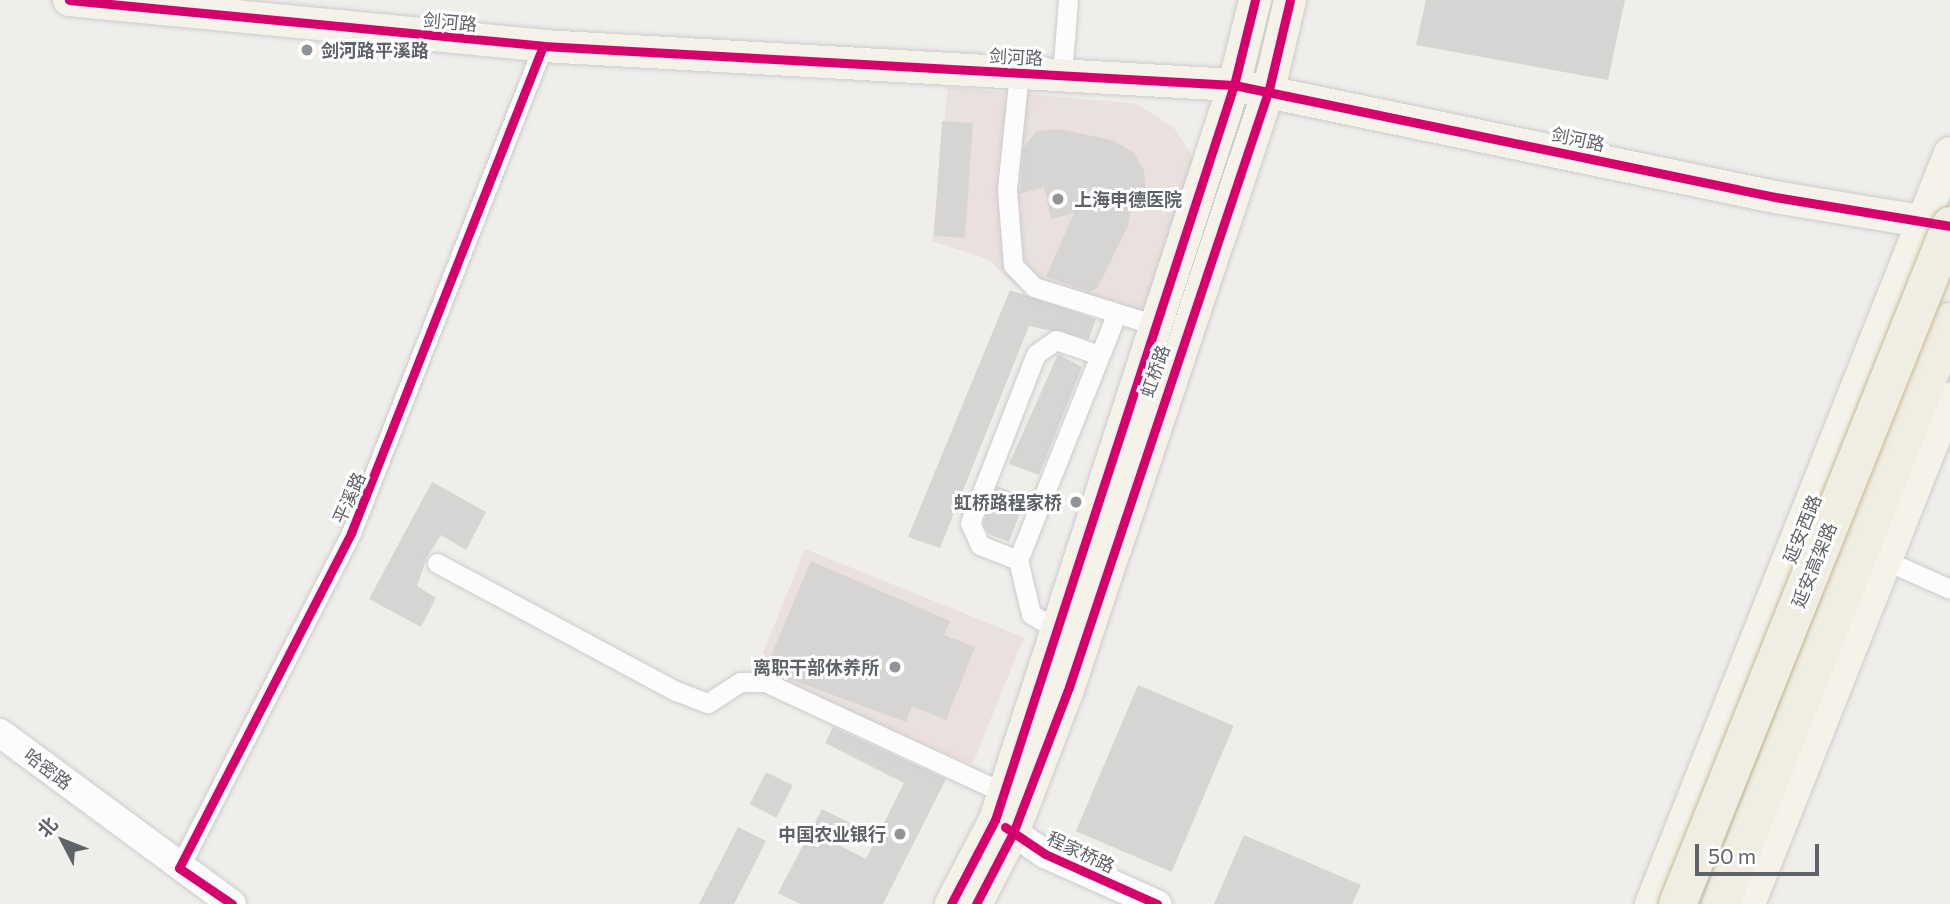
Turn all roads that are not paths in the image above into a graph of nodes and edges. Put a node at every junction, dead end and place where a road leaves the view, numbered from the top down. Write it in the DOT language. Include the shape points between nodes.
graph roads {
  1 [pos="69,0"];
  2 [pos="1068,0"];
  3 [pos="1255,0"];
  4 [pos="1290,0"];
  5 [pos="543,46"];
  6 [pos="1019,73"];
  7 [pos="1062,75"];
  8 [pos="1234,85"];
  9 [pos="1269,89"];
  10 [pos="1950,153"];
  11 [pos="1944,226"];
  12 [pos="1115,317"];
  13 [pos="1950,321"];
  14 [pos="1155,324"];
  15 [pos="1099,355"];
  16 [pos="1950,399"];
  17 [pos="1018,561"];
  18 [pos="1887,561"];
  19 [pos="437,563"];
  20 [pos="1950,589"];
  21 [pos="1056,629"];
  22 [pos="0,733"];
  23 [pos="1004,815"];
  24 [pos="180,868"];
  25 [pos="232,904"];
  26 [pos="951,904"];
  27 [pos="976,904"];
  28 [pos="1157,904"];
  29 [pos="1651,904"];
  30 [pos="1677,904"];
  31 [pos="1720,904"];
  32 [pos="1749,904"];
  1 -- 5 [label="main road, 剑河路"];
  2 -- 7 [label="street"];
  3 -- 8 [label="main road, 虹桥路"];
  4 -- 9 [label="main road, 虹桥路"];
  5 -- 6 [label="main road, 剑河路"];
  5 -- 24 [label="street, 平溪路" via="351,533"];
  6 -- 7 [label="main road, 剑河路"];
  6 -- 12 [label="street" via="1007,190 1013,265 1034,287"];
  7 -- 8 [label="main road, 剑河路"];
  8 -- 9 [label="main road, 剑河路"];
  8 -- 14 [label="main road, 虹桥路"];
  9 -- 11 [label="main road, 剑河路" via="1775,197"];
  9 -- 23 [label="main road, 虹桥路" via="1069,687"];
  10 -- 11 [label="main road, 延安西路"];
  11 -- 29 [label="main road, 延安西路"];
  11 -- 30 [label="highway, 延安高架路, bridge"];
  12 -- 14 [label="street"];
  12 -- 15 [label="street"];
  13 -- 31 [label="highway, 延安高架路"];
  14 -- 21 [label="main road, 虹桥路"];
  15 -- 17 [label="street"];
  15 -- 17 [label="street" via="1056,340 1037,354 989,474 970,523 980,545"];
  16 -- 18 [label="main road"];
  17 -- 21 [label="street" via="1031,614"];
  18 -- 20 [label="street"];
  18 -- 32 [label="main road"];
  19 -- 23 [label="street" via="677,691 708,703 740,682 765,681"];
  21 -- 23 [label="main road, 虹桥路"];
  22 -- 24 [label="street, 哈密路"];
  23 -- 26 [label="main road, 虹桥路"];
  23 -- 27 [label="main road, 虹桥路"];
  23 -- 28 [label="street, 程家桥路"];
  24 -- 25 [label="street, 哈密路"];
}
